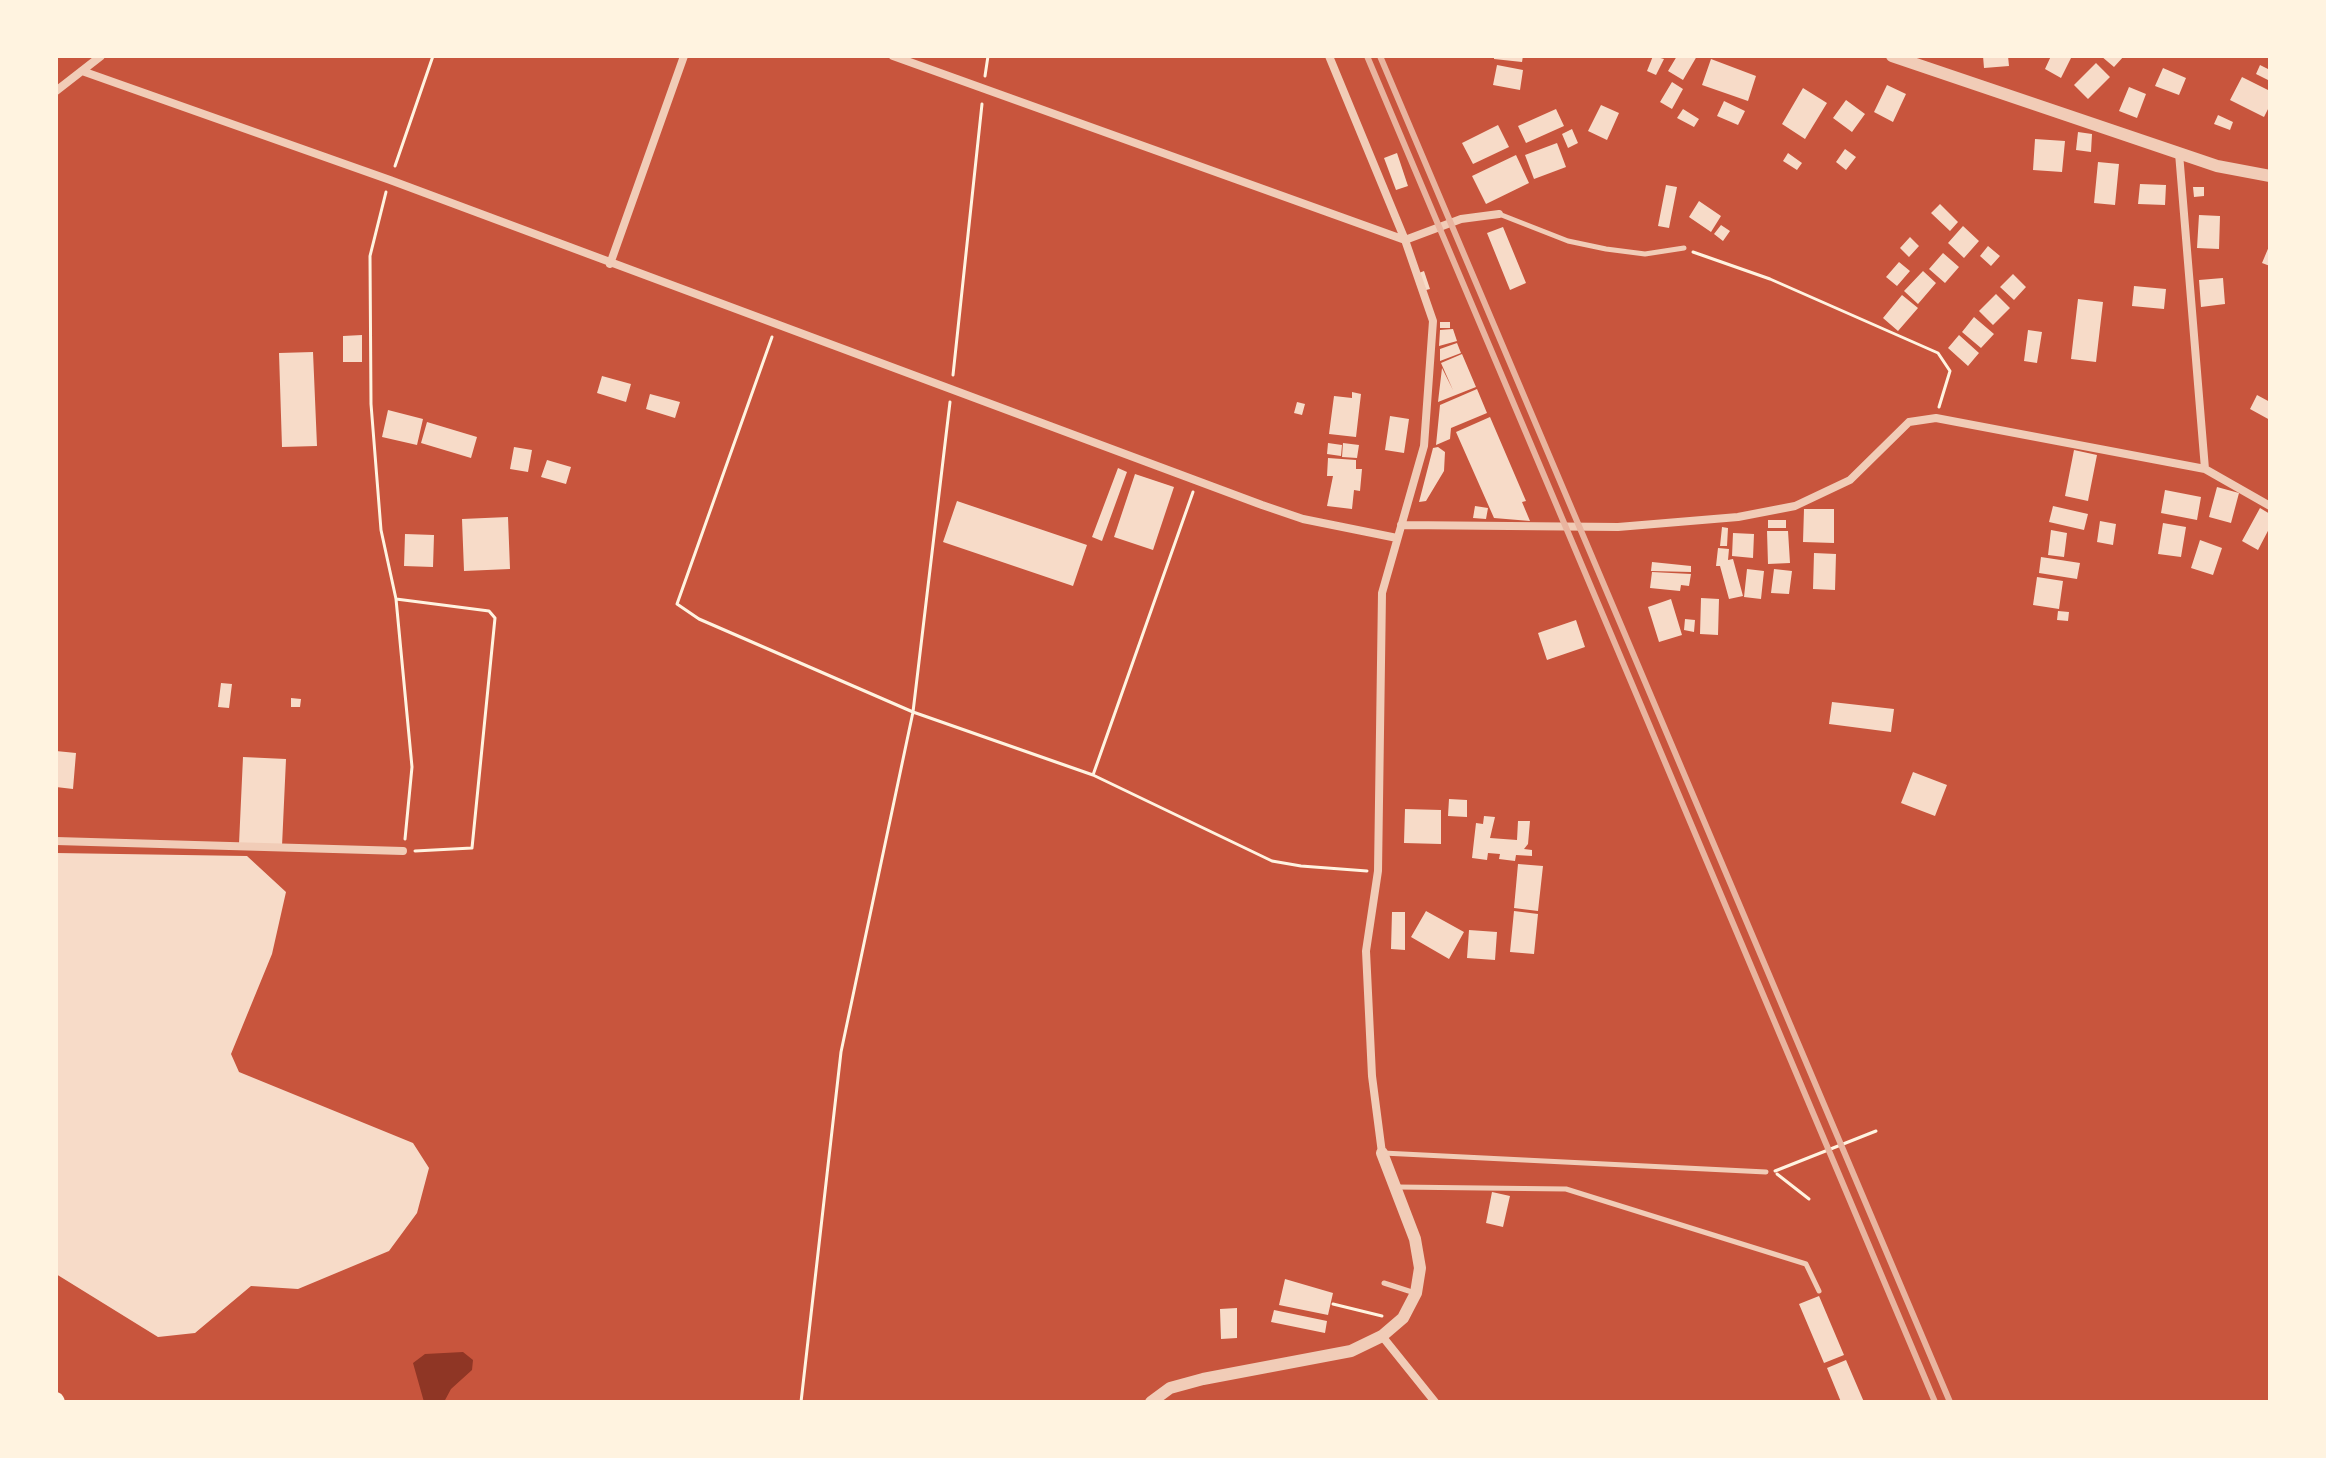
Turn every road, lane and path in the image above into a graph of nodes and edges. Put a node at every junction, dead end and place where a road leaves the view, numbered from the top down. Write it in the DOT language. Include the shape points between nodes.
graph roads {
  1 [pos="101,56"];
  2 [pos="433,56"];
  3 [pos="684,56"];
  4 [pos="893,56"];
  5 [pos="1329,56"];
  6 [pos="1892,56"];
  7 [pos="82,71"];
  8 [pos="56,91"];
  9 [pos="2179,153"];
  10 [pos="2270,176"];
  11 [pos="390,180"];
  12 [pos="1499,214"];
  13 [pos="1405,240"];
  14 [pos="1684,248"];
  15 [pos="610,264"];
  16 [pos="776,327"];
  17 [pos="1936,418"];
  18 [pos="2205,469"];
  19 [pos="1197,481"];
  20 [pos="2270,506"];
  21 [pos="1401,525"];
  22 [pos="1397,538"];
  23 [pos="396,599"];
  24 [pos="913,712"];
  25 [pos="1093,775"];
  26 [pos="56,841"];
  27 [pos="403,851"];
  28 [pos="1378,871"];
  29 [pos="1876,1131"];
  30 [pos="1382,1153"];
  31 [pos="1766,1172"];
  32 [pos="1397,1187"];
  33 [pos="1809,1199"];
  34 [pos="1384,1283"];
  35 [pos="1819,1291"];
  36 [pos="1416,1293"];
  37 [pos="1333,1304"];
  38 [pos="1377,1315"];
  39 [pos="1382,1336"];
  40 [pos="801,1402"];
  41 [pos="1151,1402"];
  42 [pos="1435,1402"];
  1 -- 7 [label="street"];
  2 -- 11 [label="path"];
  3 -- 15 [label="street"];
  4 -- 13 [label="street"];
  5 -- 13 [label="street"];
  6 -- 9 [label="street"];
  7 -- 8 [label="street"];
  7 -- 11 [label="street"];
  9 -- 10 [label="street"];
  9 -- 18 [label="street"];
  11 -- 15 [label="street"];
  11 -- 23 [label="path" via="370,256 369,299 381,530"];
  12 -- 13 [label="street" via="1461,219"];
  12 -- 14 [label="lane" via="1568,241 1606,249 1645,254"];
  13 -- 21 [label="street" via="1433,321 1424,446"];
  14 -- 17 [label="path" via="1770,279 1938,353 1950,371"];
  15 -- 16 [label="street"];
  16 -- 19 [label="street"];
  16 -- 24 [label="path" via="677,604 699,619"];
  17 -- 18 [label="street"];
  17 -- 21 [label="street" via="1909,422 1850,480 1795,506 1738,517 1618,527"];
  18 -- 20 [label="street"];
  19 -- 22 [label="street" via="1303,519"];
  19 -- 25 [label="path"];
  21 -- 22 [label="street"];
  22 -- 28 [label="street" via="1382,593"];
  23 -- 27 [label="path" via="412,767"];
  23 -- 27 [label="path" via="489,611 495,618 472,848"];
  24 -- 25 [label="path"];
  24 -- 40 [label="path" via="841,1052"];
  25 -- 28 [label="path" via="1272,861"];
  26 -- 27 [label="street"];
  28 -- 30 [label="street" via="1366,951"];
  29 -- 33 [label="path" via="1777,1171"];
  30 -- 31 [label="lane"];
  30 -- 32 [label="street"];
  32 -- 35 [label="lane" via="1566,1189 1806,1264"];
  32 -- 36 [label="street" via="1415,1239 1420,1268"];
  34 -- 36 [label="lane"];
  36 -- 39 [label="street" via="1403,1318"];
  37 -- 38 [label="path"];
  39 -- 41 [label="street" via="1351,1351 1181,1385"];
  39 -- 42 [label="street"];
}
